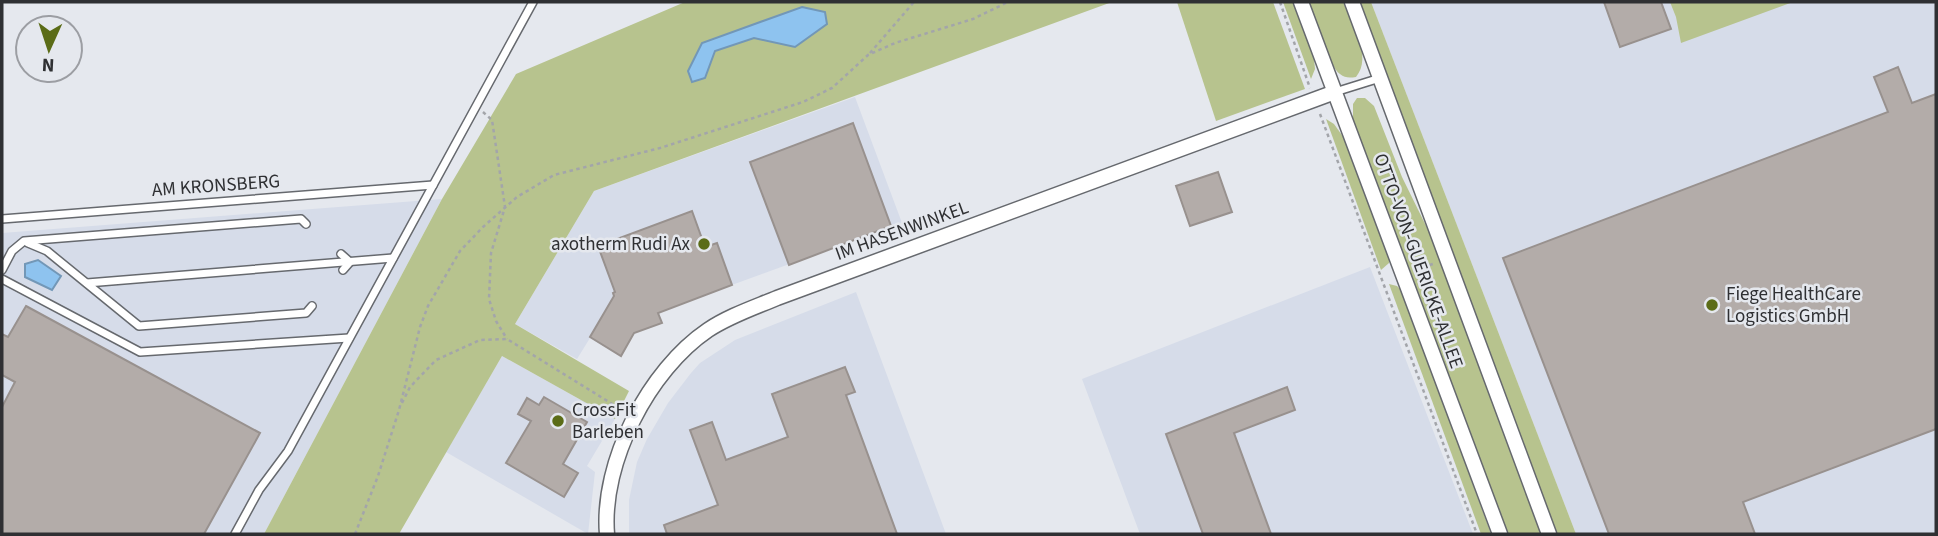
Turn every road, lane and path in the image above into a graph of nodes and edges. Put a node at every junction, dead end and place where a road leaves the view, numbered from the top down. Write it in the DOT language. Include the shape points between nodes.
graph roads {
  1 [pos="533,2"];
  2 [pos="914,2"];
  3 [pos="1008,2"];
  4 [pos="1280,2"];
  5 [pos="1301,2"];
  6 [pos="1352,2"];
  7 [pos="868,55"];
  8 [pos="1380,78"];
  9 [pos="1335,92"];
  10 [pos="1314,99"];
  11 [pos="477,106"];
  12 [pos="433,185"];
  13 [pos="505,208"];
  14 [pos="2,219"];
  15 [pos="306,224"];
  16 [pos="24,241"];
  17 [pos="341,254"];
  18 [pos="393,258"];
  19 [pos="1446,259"];
  20 [pos="350,262"];
  21 [pos="2,270"];
  22 [pos="343,270"];
  23 [pos="1403,274"];
  24 [pos="2,279"];
  25 [pos="86,283"];
  26 [pos="313,306"];
  27 [pos="349,338"];
  28 [pos="507,340"];
  29 [pos="399,410"];
  30 [pos="635,418"];
  31 [pos="235,534"];
  32 [pos="355,534"];
  33 [pos="607,534"];
  34 [pos="1477,534"];
  35 [pos="1500,534"];
  36 [pos="1549,534"];
  1 -- 11 [label="lane"];
  2 -- 7 [label="path"];
  3 -- 7 [label="path" via="973,19"];
  4 -- 10 [label="path"];
  5 -- 9 [label="street, OTTO-VON-GUERICKE-ALLEE"];
  6 -- 8 [label="street, OTTO-VON-GUERICKE-ALLEE"];
  7 -- 13 [label="path" via="832,88 803,102 660,148 554,175"];
  8 -- 9 [label="lane"];
  8 -- 19 [label="street, OTTO-VON-GUERICKE-ALLEE"];
  9 -- 10 [label="street, IM HASENWINKEL"];
  9 -- 23 [label="street, OTTO-VON-GUERICKE-ALLEE"];
  10 -- 30 [label="street, IM HASENWINKEL" via="736,315 682,351"];
  10 -- 34 [label="path"];
  11 -- 12 [label="lane"];
  11 -- 13 [label="path" via="492,120"];
  12 -- 14 [label="lane, AM KRONSBERG"];
  12 -- 18 [label="lane"];
  13 -- 28 [label="path" via="491,253 489,299"];
  13 -- 29 [label="path" via="460,251 433,297 420,327"];
  15 -- 16 [label="lane" via="301,219"];
  16 -- 21 [label="lane" via="12,251"];
  16 -- 25 [label="lane" via="47,251"];
  17 -- 20 [label="lane"];
  18 -- 20 [label="lane"];
  18 -- 27 [label="lane"];
  19 -- 23 [label="path"];
  19 -- 36 [label="street, OTTO-VON-GUERICKE-ALLEE"];
  20 -- 22 [label="lane"];
  20 -- 25 [label="lane"];
  23 -- 35 [label="street, OTTO-VON-GUERICKE-ALLEE"];
  24 -- 27 [label="lane" via="140,352"];
  25 -- 26 [label="lane" via="139,326 306,313"];
  27 -- 31 [label="lane" via="288,451"];
  28 -- 29 [label="path" via="480,340 436,360 410,387"];
  28 -- 30 [label="path"];
  29 -- 32 [label="path"];
  30 -- 33 [label="street, IM HASENWINKEL" via="610,477"];
}
